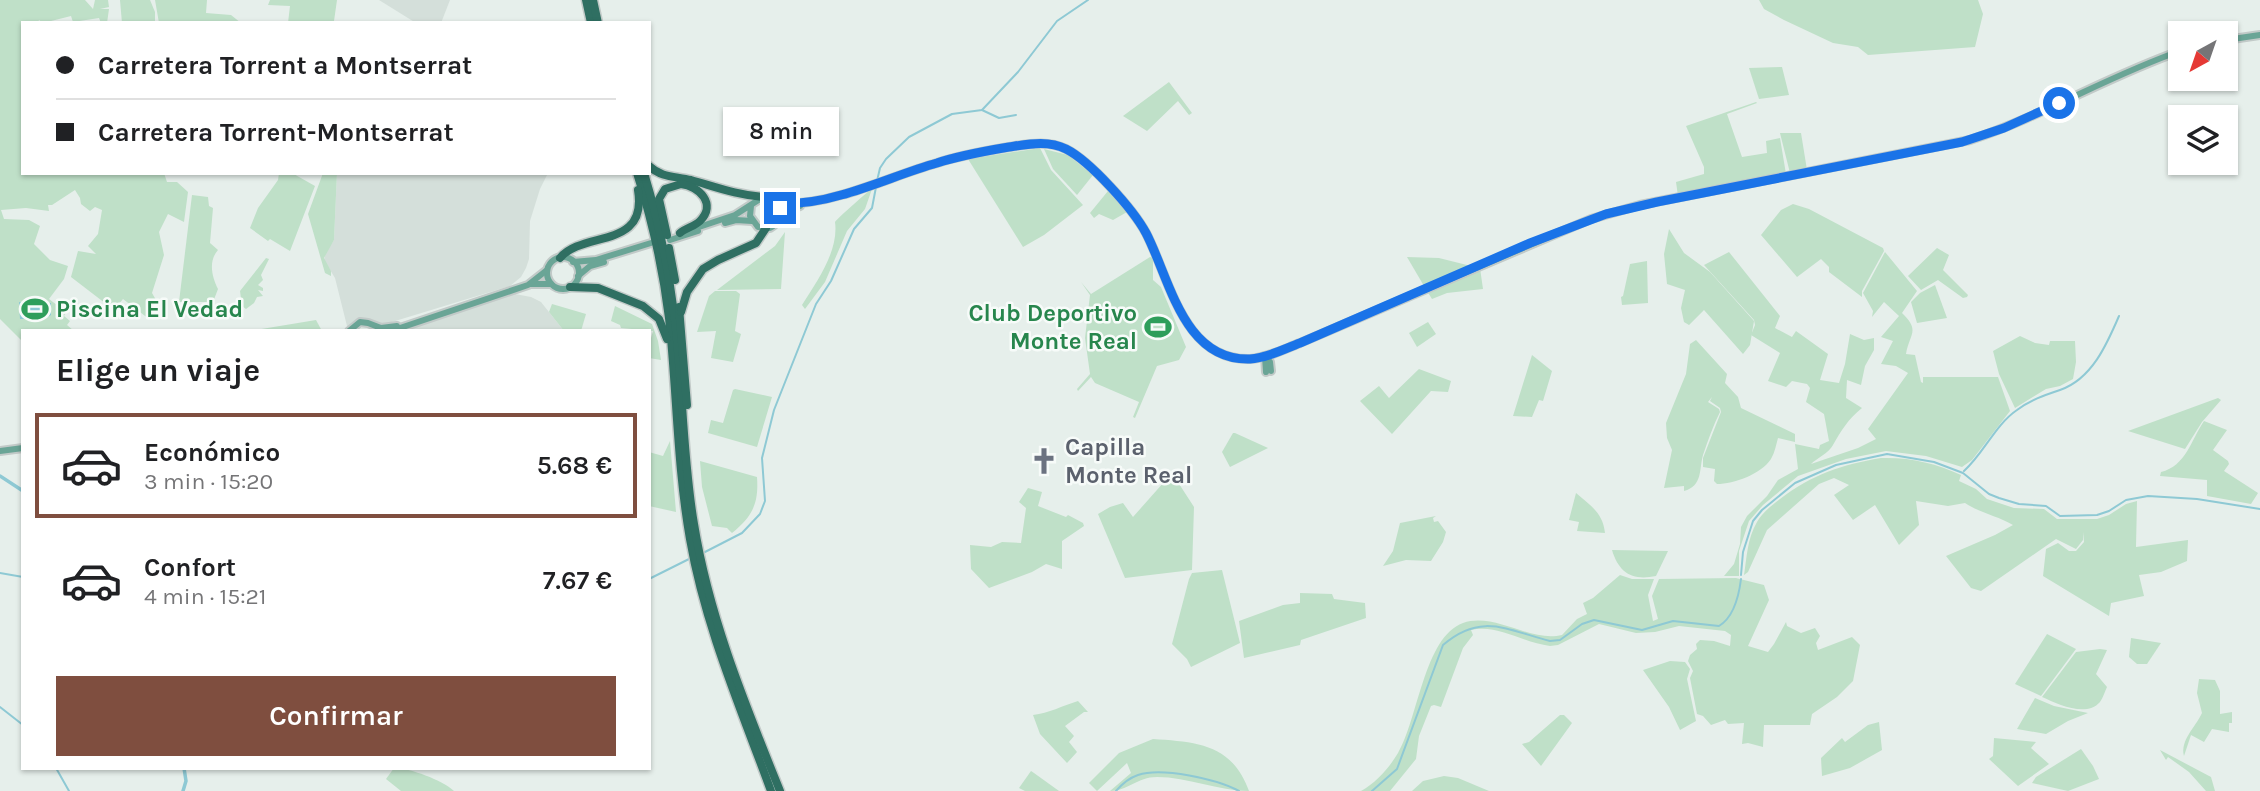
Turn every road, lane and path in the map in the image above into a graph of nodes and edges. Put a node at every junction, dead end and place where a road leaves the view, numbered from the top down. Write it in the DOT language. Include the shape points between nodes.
graph roads {
  1 [pos="586,0"];
  2 [pos="593,0"];
  3 [pos="591,21"];
  4 [pos="598,21"];
  5 [pos="2260,34"];
  6 [pos="2238,38"];
  7 [pos="2168,56"];
  8 [pos="651,167"];
  9 [pos="635,175"];
  10 [pos="636,175"];
  11 [pos="645,175"];
  12 [pos="762,197"];
  13 [pos="810,202"];
  14 [pos="779,204"];
  15 [pos="751,206"];
  16 [pos="781,216"];
  17 [pos="752,221"];
  18 [pos="766,228"];
  19 [pos="680,233"];
  20 [pos="560,258"];
  21 [pos="573,262"];
  22 [pos="547,270"];
  23 [pos="578,276"];
  24 [pos="551,284"];
  25 [pos="528,285"];
  26 [pos="570,287"];
  27 [pos="681,319"];
  28 [pos="402,326"];
  29 [pos="351,329"];
  30 [pos="376,329"];
  31 [pos="395,329"];
  32 [pos="1265,356"];
  33 [pos="672,358"];
  34 [pos="1268,371"];
  35 [pos="21,447"];
  36 [pos="0,451"];
  37 [pos="686,453"];
  38 [pos="693,539"];
  39 [pos="699,567"];
  40 [pos="771,791"];
  41 [pos="780,791"];
  1 -- 3 [label="highway"];
  2 -- 4 [label="highway"];
  5 -- 6 [label="main road"];
  7 -- 32 [label="main road" via="1970,140 1640,205 1591,219"];
  8 -- 12 [label="highway" via="662,175"];
  9 -- 20 [label="highway" via="639,206 628,226 614,237 569,249"];
  10 -- 33 [label="highway" via="657,248"];
  11 -- 37 [label="highway" via="670,284"];
  12 -- 14 [label="main road"];
  12 -- 15 [label="main road"];
  13 -- 14 [label="main road"];
  13 -- 16 [label="main road"];
  13 -- 32 [label="main road" via="963,155 1032,143 1065,148 1105,183 1140,223 1198,338 1230,356"];
  14 -- 16 [label="main road"];
  15 -- 17 [label="main road"];
  15 -- 19 [label="main road"];
  16 -- 18 [label="main road"];
  17 -- 18 [label="main road"];
  17 -- 19 [label="main road" via="728,222 670,238"];
  18 -- 27 [label="highway" via="756,243 718,260 693,281"];
  19 -- 27 [label="highway" via="702,219 707,205 698,190 681,184 666,190 659,205"];
  20 -- 21 [label="main road"];
  20 -- 22 [label="main road"];
  21 -- 23 [label="main road"];
  21 -- 23 [label="main road" via="651,244 590,266"];
  22 -- 24 [label="main road"];
  22 -- 25 [label="main road"];
  23 -- 26 [label="main road"];
  24 -- 25 [label="main road"];
  24 -- 26 [label="main road" via="558,289"];
  25 -- 28 [label="main road"];
  26 -- 33 [label="highway" via="598,288 650,310 663,324"];
  27 -- 37 [label="highway"];
  28 -- 30 [label="main road"];
  28 -- 31 [label="main road"];
  29 -- 30 [label="main road" via="360,322"];
  32 -- 34 [label="main road" via="1270,362"];
  33 -- 38 [label="highway" via="682,479"];
  35 -- 36 [label="main road"];
  37 -- 38 [label="highway"];
  38 -- 39 [label="highway"];
  39 -- 40 [label="highway" via="715,638"];
  39 -- 41 [label="highway"];
}
